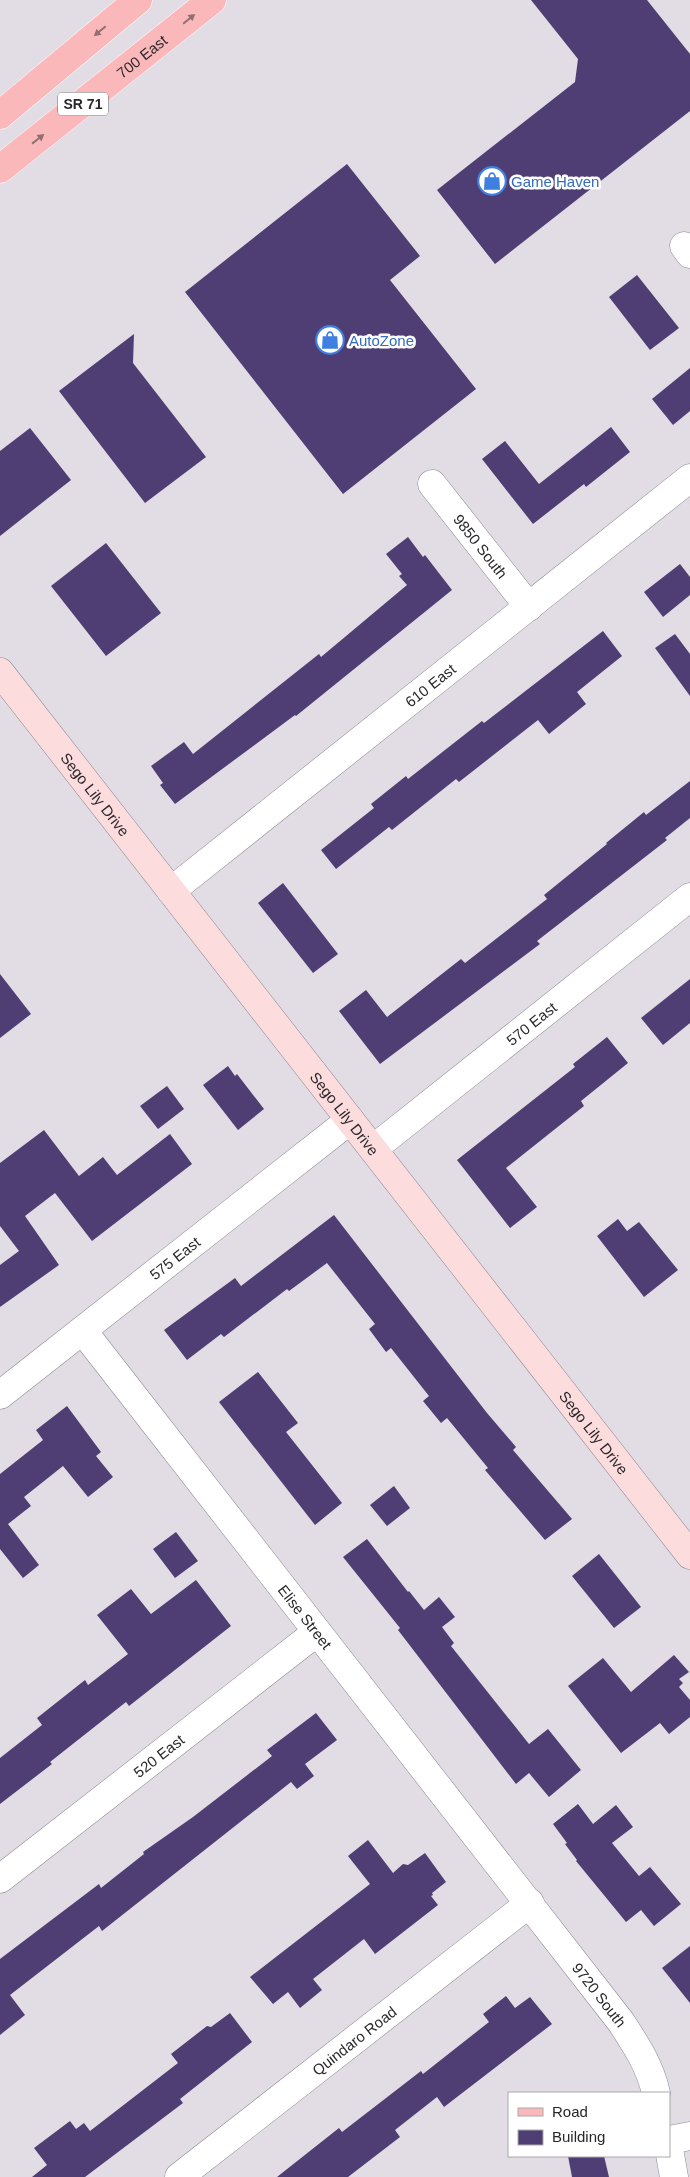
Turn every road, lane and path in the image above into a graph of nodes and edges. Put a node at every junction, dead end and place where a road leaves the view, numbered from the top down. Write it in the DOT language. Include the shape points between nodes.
graph roads {
  1 [pos="138,0"];
  2 [pos="212,0"];
  3 [pos="0,115"];
  4 [pos="0,169"];
  5 [pos="690,478"];
  6 [pos="432,484"];
  7 [pos="529,608"];
  8 [pos="0,672"];
  9 [pos="171,891"];
  10 [pos="690,897"];
  11 [pos="350,1120"];
  12 [pos="373,1149"];
  13 [pos="83,1331"];
  14 [pos="0,1395"];
  15 [pos="690,1554"];
  16 [pos="317,1632"];
  17 [pos="0,1879"];
  18 [pos="530,1903"];
  19 [pos="656,2092"];
  20 [pos="690,2136"];
  21 [pos="670,2140"];
  22 [pos="670,2155"];
  23 [pos="179,2177"];
  24 [pos="674,2177"];
  1 -- 3 [label="main road, SR 71, one-way"];
  4 -- 2 [label="main road, 700 East / SR 71, one-way"];
  5 -- 7 [label="street, 610 East"];
  6 -- 7 [label="street, 9850 South"];
  7 -- 9 [label="street, 610 East"];
  8 -- 9 [label="main road, Sego Lily Drive"];
  9 -- 11 [label="main road, Sego Lily Drive"];
  10 -- 12 [label="street, 570 East"];
  11 -- 12 [label="main road, Sego Lily Drive"];
  11 -- 13 [label="street, 575 East"];
  12 -- 15 [label="main road, Sego Lily Drive"];
  13 -- 14 [label="street, 575 East"];
  13 -- 16 [label="street, Elise Street"];
  16 -- 17 [label="street, 520 East"];
  16 -- 18 [label="street, Elise Street"];
  18 -- 19 [label="street, 9720 South" via="621,2022 652,2076"];
  18 -- 23 [label="street, Quindaro Road"];
  20 -- 21 [label="street"];
  22 -- 24 [label="street"];
}
